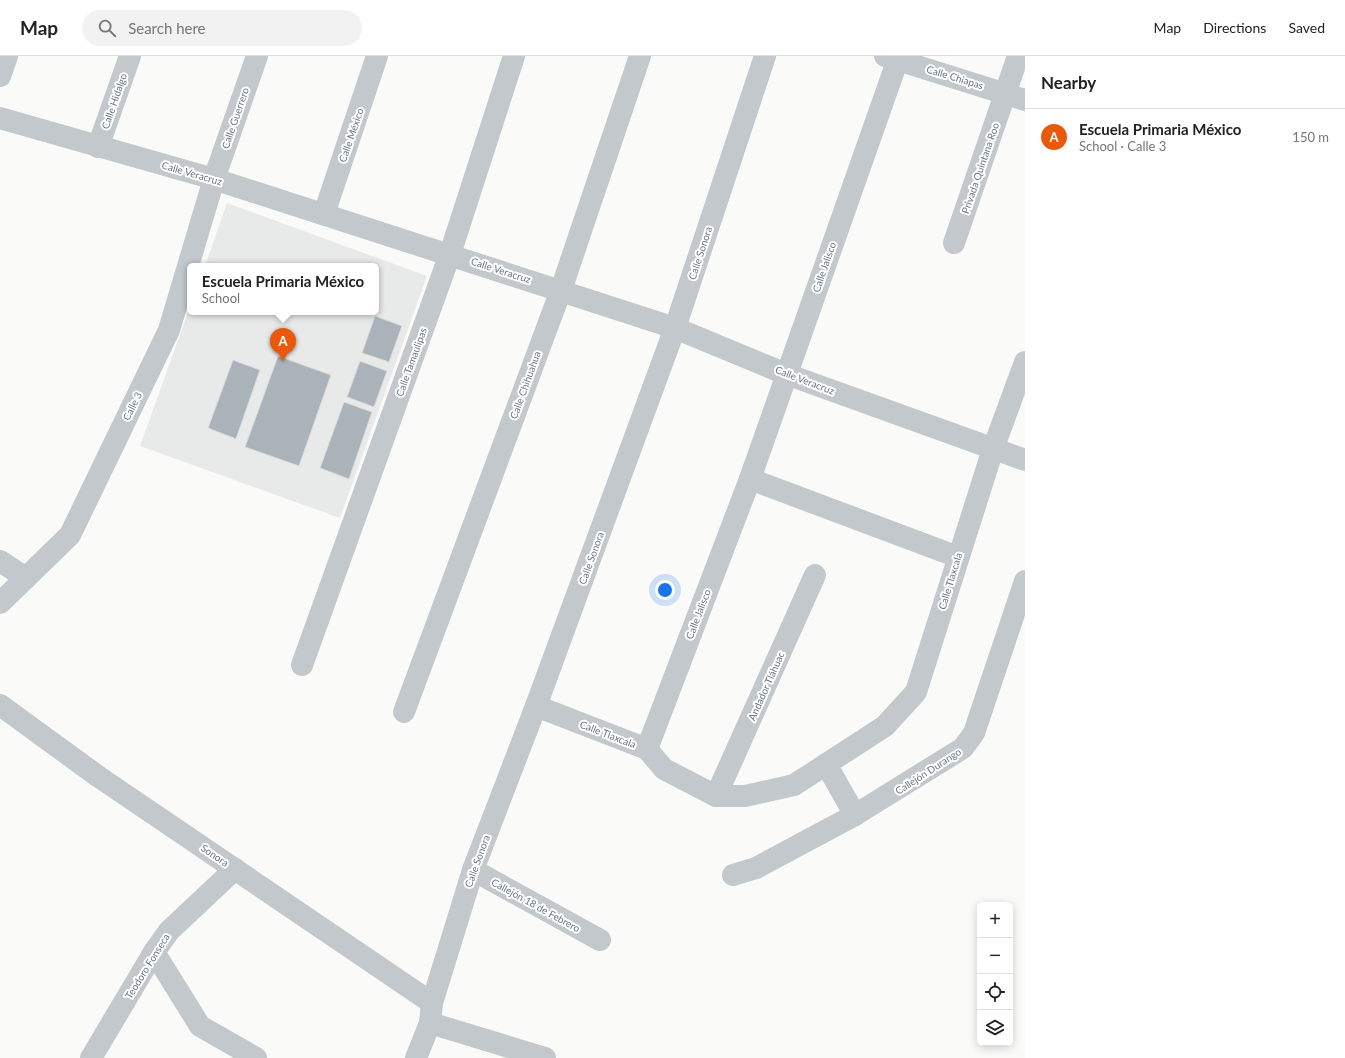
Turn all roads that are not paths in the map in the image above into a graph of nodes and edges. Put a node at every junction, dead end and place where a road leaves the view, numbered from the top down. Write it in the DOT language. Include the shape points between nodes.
graph roads {
  1 [pos="7,56"];
  2 [pos="130,56"];
  3 [pos="257,56"];
  4 [pos="377,56"];
  5 [pos="514,56"];
  6 [pos="640,56"];
  7 [pos="765,56"];
  8 [pos="1018,56"];
  9 [pos="894,57"];
  10 [pos="0,76"];
  11 [pos="1015,96"];
  12 [pos="0,118"];
  13 [pos="98,147"];
  14 [pos="214,179"];
  15 [pos="324,214"];
  16 [pos="954,243"];
  17 [pos="450,254"];
  18 [pos="189,263"];
  19 [pos="187,270"];
  20 [pos="561,290"];
  21 [pos="675,328"];
  22 [pos="1025,362"];
  23 [pos="786,374"];
  24 [pos="993,449"];
  25 [pos="1025,460"];
  26 [pos="750,479"];
  27 [pos="958,557"];
  28 [pos="0,561"];
  29 [pos="815,575"];
  30 [pos="26,578"];
  31 [pos="1025,581"];
  32 [pos="0,603"];
  33 [pos="302,665"];
  34 [pos="0,705"];
  35 [pos="536,706"];
  36 [pos="404,712"];
  37 [pos="647,749"];
  38 [pos="826,764"];
  39 [pos="716,796"];
  40 [pos="855,815"];
  41 [pos="235,868"];
  42 [pos="473,870"];
  43 [pos="734,874"];
  44 [pos="600,940"];
  45 [pos="154,952"];
  46 [pos="431,1013"];
  47 [pos="91,1058"];
  48 [pos="256,1058"];
  49 [pos="416,1058"];
  50 [pos="545,1058"];
  1 -- 10 [label="street"];
  2 -- 13 [label="street, Calle Hidalgo"];
  3 -- 14 [label="street, Calle Guerrero"];
  4 -- 15 [label="street, Calle México"];
  5 -- 17 [label="street, Calle Tamaulipas"];
  6 -- 20 [label="street, Calle Chihuahua"];
  7 -- 21 [label="street, Calle Sonora"];
  8 -- 11 [label="street, Privada Quintana Roo"];
  9 -- 11 [label="street, Calle Chiapas"];
  9 -- 23 [label="street, Calle Jalisco"];
  11 -- 16 [label="street, Privada Quintana Roo"];
  12 -- 13 [label="street, Calle Veracruz"];
  13 -- 14 [label="street, Calle Veracruz"];
  14 -- 15 [label="street, Calle Veracruz"];
  14 -- 18 [label="street, Calle 3"];
  15 -- 17 [label="street, Calle Veracruz"];
  17 -- 20 [label="street, Calle Veracruz"];
  17 -- 33 [label="street, Calle Tamaulipas"];
  19 -- 30 [label="street, Calle 3" via="169,330 70,535"];
  20 -- 21 [label="street, Calle Veracruz"];
  20 -- 36 [label="street, Calle Chihuahua"];
  21 -- 23 [label="street, Calle Veracruz"];
  21 -- 35 [label="street, Calle Sonora"];
  22 -- 24 [label="street, Calle Tlaxcala"];
  23 -- 24 [label="street, Calle Veracruz"];
  23 -- 26 [label="street, Calle Jalisco"];
  24 -- 25 [label="street, Calle Veracruz"];
  24 -- 27 [label="street, Calle Tlaxcala"];
  26 -- 27 [label="street"];
  26 -- 37 [label="street, Calle Jalisco"];
  27 -- 38 [label="street, Calle Tlaxcala" via="916,692 885,726"];
  28 -- 30 [label="street"];
  29 -- 39 [label="street, Andador Tláhuac"];
  30 -- 32 [label="street, Calle 3"];
  31 -- 40 [label="street, Callejón Durango" via="974,733 957,752"];
  34 -- 41 [label="street, Sonora" via="99,777"];
  35 -- 37 [label="street, Calle Tlaxcala"];
  35 -- 42 [label="street, Calle Sonora"];
  37 -- 39 [label="street, Calle Tlaxcala" via="664,769"];
  38 -- 39 [label="street, Calle Tlaxcala" via="794,785 745,796"];
  38 -- 40 [label="street"];
  40 -- 43 [label="street, Callejón Durango" via="756,868"];
  41 -- 45 [label="street, Teodoro Fonseca" via="169,931"];
  41 -- 46 [label="street, Sonora"];
  42 -- 44 [label="street, Callejón 18 de Febrero"];
  42 -- 46 [label="street, Calle Sonora"];
  45 -- 47 [label="street, Teodoro Fonseca"];
  45 -- 48 [label="street" via="200,1026"];
  46 -- 49 [label="street, Calle Sonora"];
  46 -- 50 [label="street, Sonora"];
}
